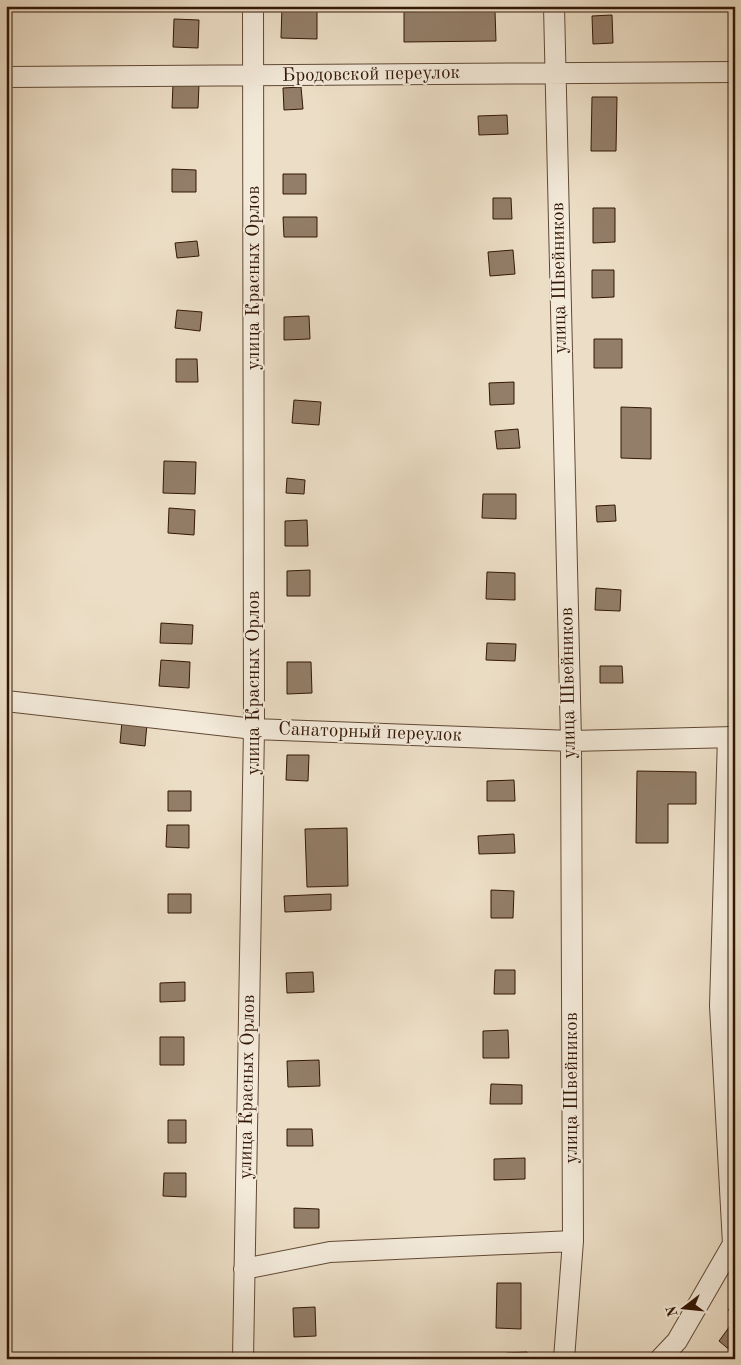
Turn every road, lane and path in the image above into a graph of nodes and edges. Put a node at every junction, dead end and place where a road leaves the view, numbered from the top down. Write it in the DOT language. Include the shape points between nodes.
graph roads {
  1 [pos="253,6"];
  2 [pos="554,6"];
  3 [pos="735,72"];
  4 [pos="555,73"];
  5 [pos="254,76"];
  6 [pos="6,77"];
  7 [pos="6,701"];
  8 [pos="254,729"];
  9 [pos="731,737"];
  10 [pos="571,741"];
  11 [pos="727,1008"];
  12 [pos="573,1241"];
  13 [pos="734,1245"];
  14 [pos="244,1269"];
  15 [pos="243,1359"];
  16 [pos="564,1359"];
  17 [pos="660,1359"];
  1 -- 5 [label="street, улица Красных Орлов"];
  2 -- 4 [label="street, улица Швейников"];
  3 -- 4 [label="street, Бродовской переулок"];
  4 -- 5 [label="street, Бродовской переулок"];
  4 -- 10 [label="street, улица Швейников"];
  5 -- 6 [label="street, Бродовской переулок"];
  5 -- 8 [label="street, улица Красных Орлов"];
  7 -- 8 [label="street, Санаторный переулок"];
  8 -- 10 [label="street, Санаторный переулок"];
  8 -- 14 [label="street, улица Красных Орлов"];
  9 -- 10 [label="street, Санаторный переулок"];
  9 -- 11 [label="street"];
  10 -- 12 [label="street, улица Швейников"];
  11 -- 13 [label="street"];
  12 -- 14 [label="street" via="330,1252"];
  12 -- 16 [label="street, улица Швейников"];
  13 -- 17 [label="street" via="677,1341"];
  14 -- 15 [label="street, улица Красных Орлов"];
}
